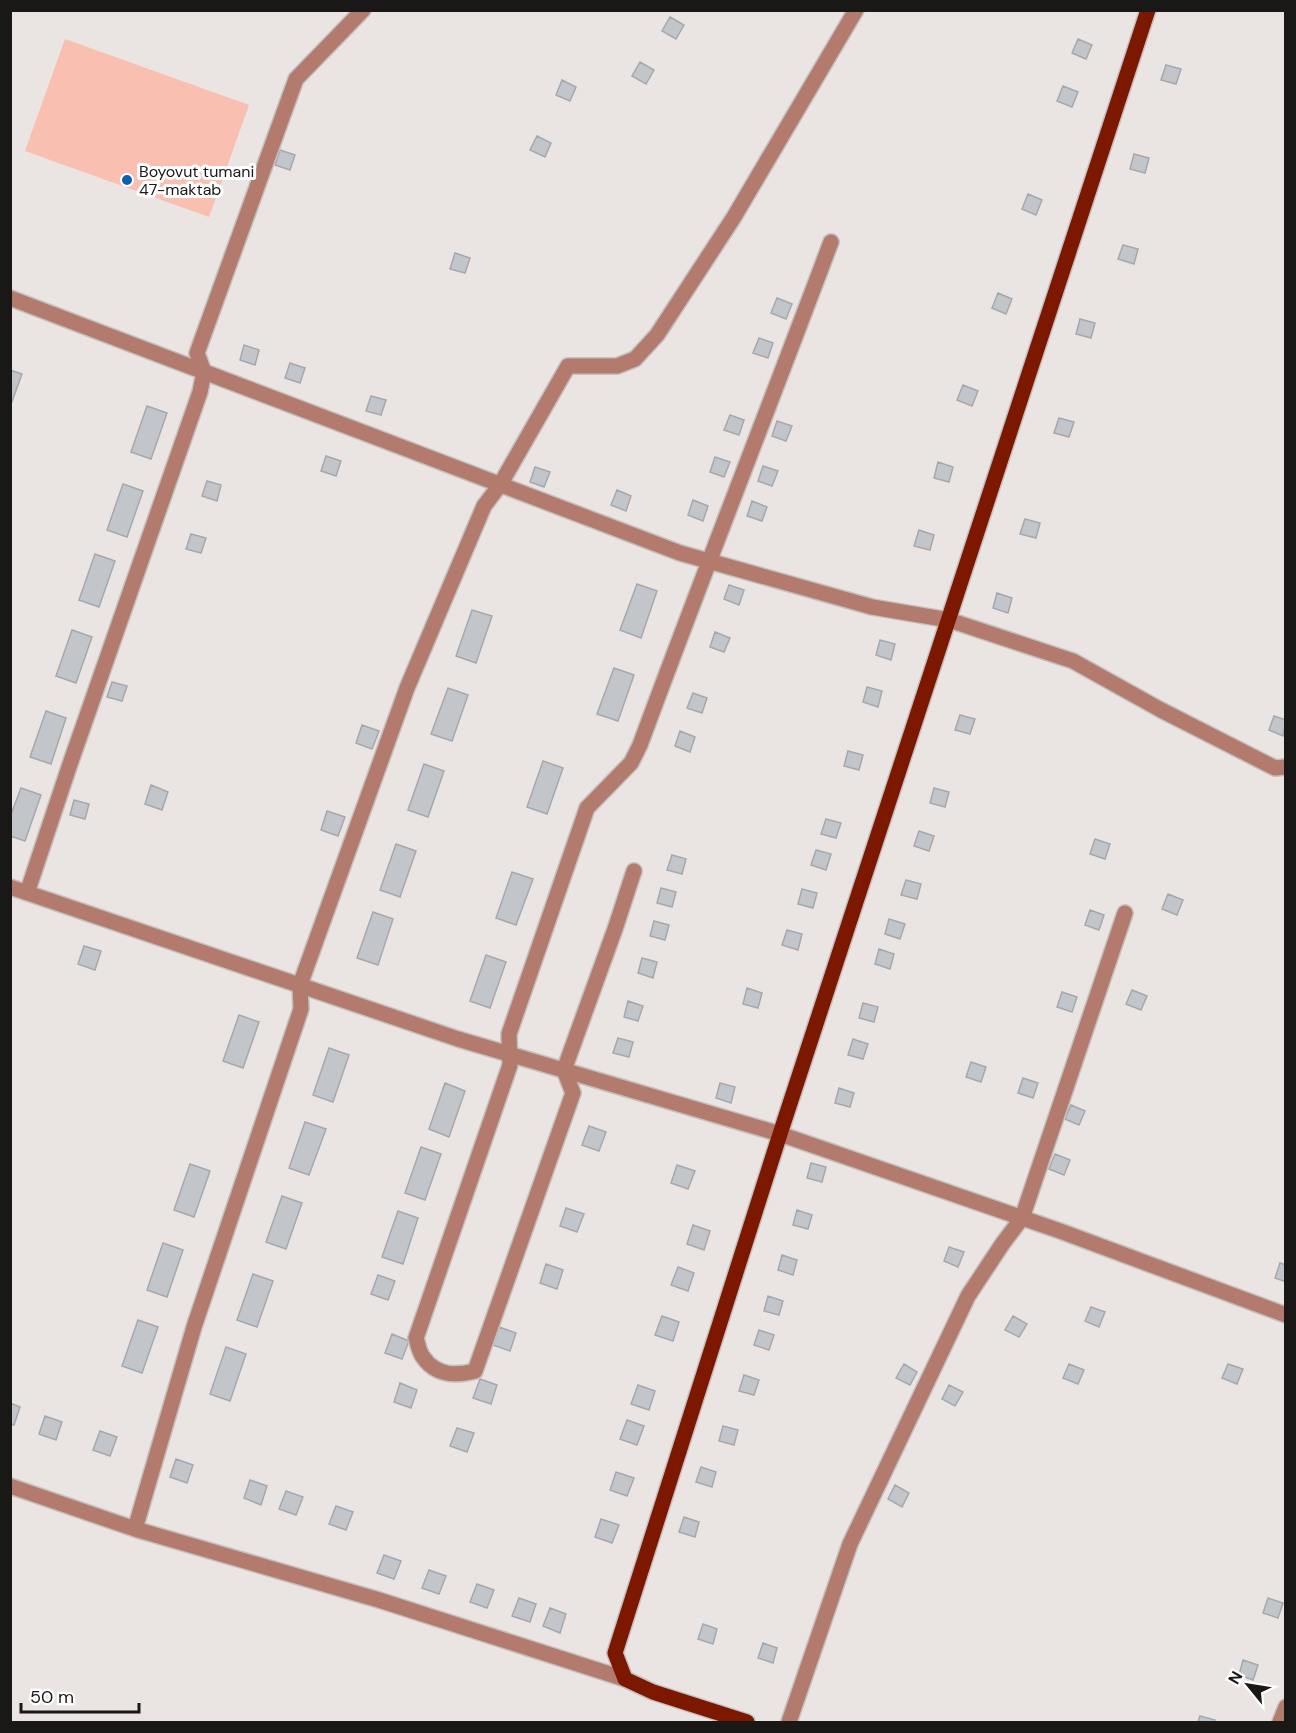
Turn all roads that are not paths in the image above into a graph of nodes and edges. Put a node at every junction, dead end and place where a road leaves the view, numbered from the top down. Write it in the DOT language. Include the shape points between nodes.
graph roads {
  1 [pos="363,10"];
  2 [pos="856,10"];
  3 [pos="1148,10"];
  4 [pos="831,242"];
  5 [pos="10,298"];
  6 [pos="204,372"];
  7 [pos="500,485"];
  8 [pos="708,561"];
  9 [pos="948,620"];
  10 [pos="1286,767"];
  11 [pos="634,872"];
  12 [pos="10,887"];
  13 [pos="27,893"];
  14 [pos="1125,913"];
  15 [pos="300,985"];
  16 [pos="509,1054"];
  17 [pos="564,1070"];
  18 [pos="780,1134"];
  19 [pos="1022,1218"];
  20 [pos="1286,1315"];
  21 [pos="10,1486"];
  22 [pos="135,1529"];
  23 [pos="625,1679"];
  24 [pos="1286,1707"];
  25 [pos="747,1722"];
  26 [pos="789,1722"];
  27 [pos="1280,1722"];
  1 -- 6 [label="street" via="296,79 197,353"];
  2 -- 7 [label="street" via="734,217 657,335 635,359 617,366 568,366"];
  3 -- 9 [label="main road"];
  4 -- 8 [label="street"];
  5 -- 6 [label="street"];
  6 -- 7 [label="street"];
  6 -- 13 [label="street"];
  7 -- 8 [label="street"];
  7 -- 15 [label="street" via="484,506 407,688"];
  8 -- 9 [label="street" via="872,608"];
  8 -- 16 [label="street" via="640,745 631,763 586,808 509,1034"];
  9 -- 10 [label="street" via="1073,661 1275,768"];
  9 -- 18 [label="main road"];
  11 -- 17 [label="street"];
  12 -- 13 [label="street"];
  13 -- 15 [label="street"];
  14 -- 19 [label="street"];
  15 -- 16 [label="street"];
  15 -- 22 [label="street" via="302,1009 194,1328"];
  16 -- 17 [label="street"];
  16 -- 17 [label="street" via="510,1065 416,1338 423,1357 439,1372 458,1375 476,1371 573,1093"];
  17 -- 18 [label="street"];
  18 -- 19 [label="street"];
  18 -- 23 [label="main road" via="615,1653"];
  19 -- 20 [label="street"];
  19 -- 26 [label="street" via="968,1296 850,1544"];
  21 -- 22 [label="street"];
  22 -- 23 [label="street" via="379,1600"];
  23 -- 25 [label="main road"];
  24 -- 27 [label="street"];
}
